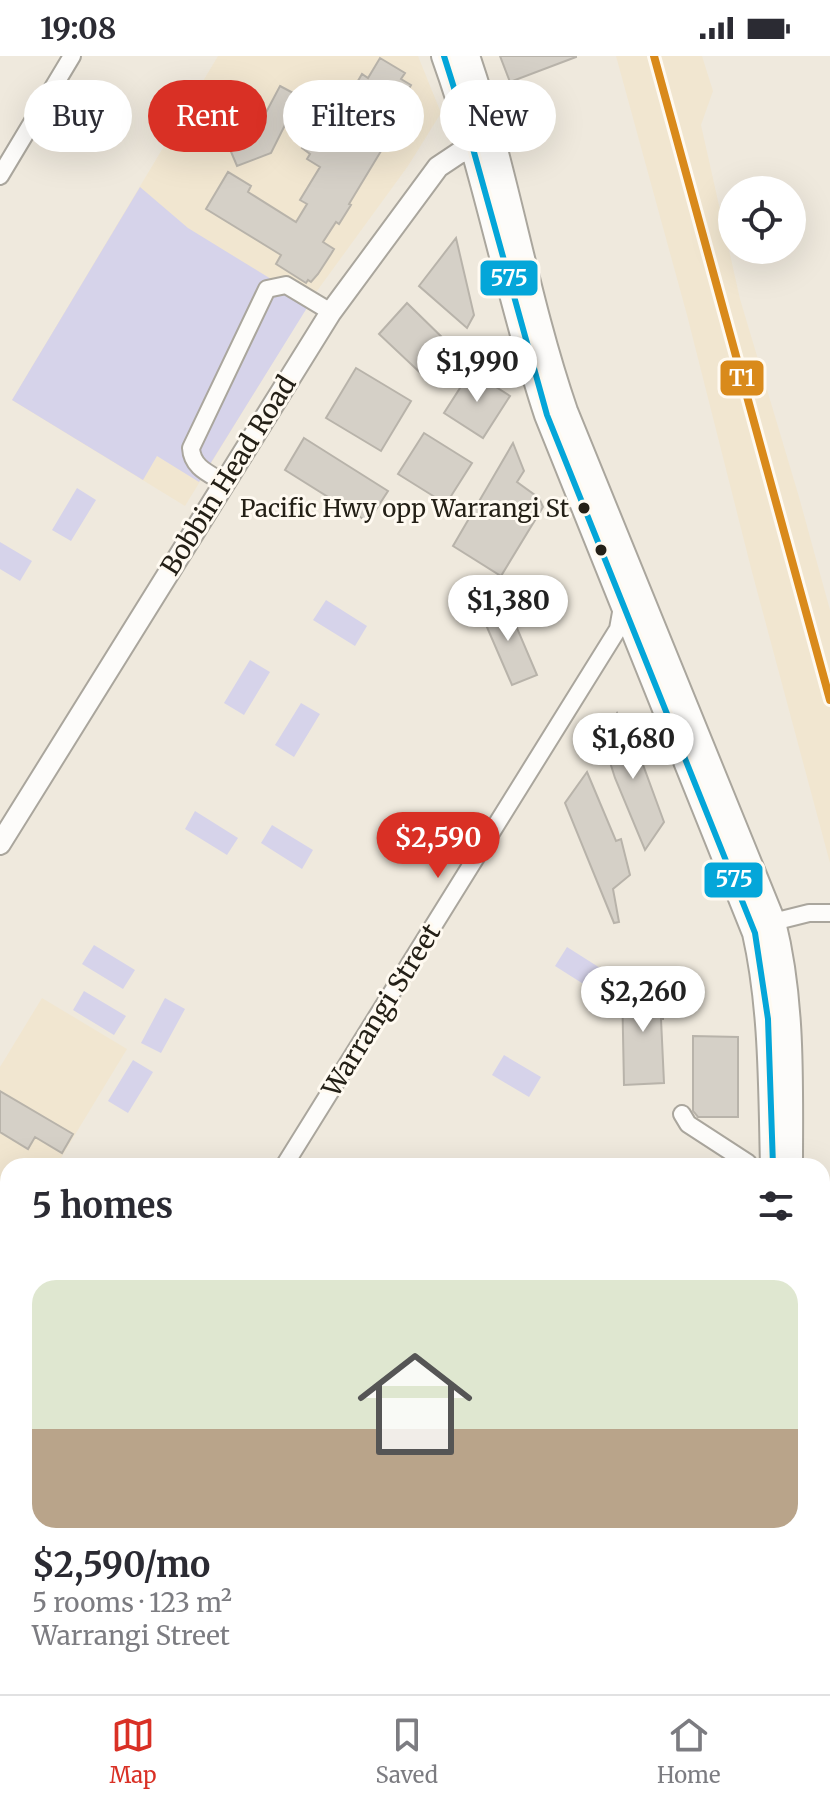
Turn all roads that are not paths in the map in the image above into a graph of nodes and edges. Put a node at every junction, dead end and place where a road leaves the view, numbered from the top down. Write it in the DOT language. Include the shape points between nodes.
graph roads {
  1 [pos="72,56"];
  2 [pos="444,56"];
  3 [pos="467,56"];
  4 [pos="454,80"];
  5 [pos="471,80"];
  6 [pos="465,152"];
  7 [pos="484,152"];
  8 [pos="485,152"];
  9 [pos="0,176"];
  10 [pos="331,312"];
  11 [pos="223,482"];
  12 [pos="622,605"];
  13 [pos="0,844"];
  14 [pos="830,913"];
  15 [pos="773,922"];
  16 [pos="682,1114"];
  17 [pos="289,1158"];
  18 [pos="737,1158"];
  19 [pos="779,1158"];
  20 [pos="779,1158"];
  1 -- 9 [label="street"];
  2 -- 4 [label="highway"];
  3 -- 5 [label="highway"];
  6 -- 10 [label="main road, Bobbin Head Road" via="438,167"];
  7 -- 12 [label="highway" via="537,386"];
  8 -- 15 [label="highway" via="565,411"];
  10 -- 11 [label="main road, Bobbin Head Road"];
  10 -- 11 [label="street" via="286,285 267,289 191,448 200,468"];
  11 -- 13 [label="main road, Bobbin Head Road"];
  12 -- 17 [label="street, Warrangi Street" via="618,629"];
  12 -- 19 [label="highway" via="755,933"];
  14 -- 15 [label="street"];
  15 -- 20 [label="highway" via="789,1030"];
  16 -- 18 [label="street" via="688,1124"];
}
